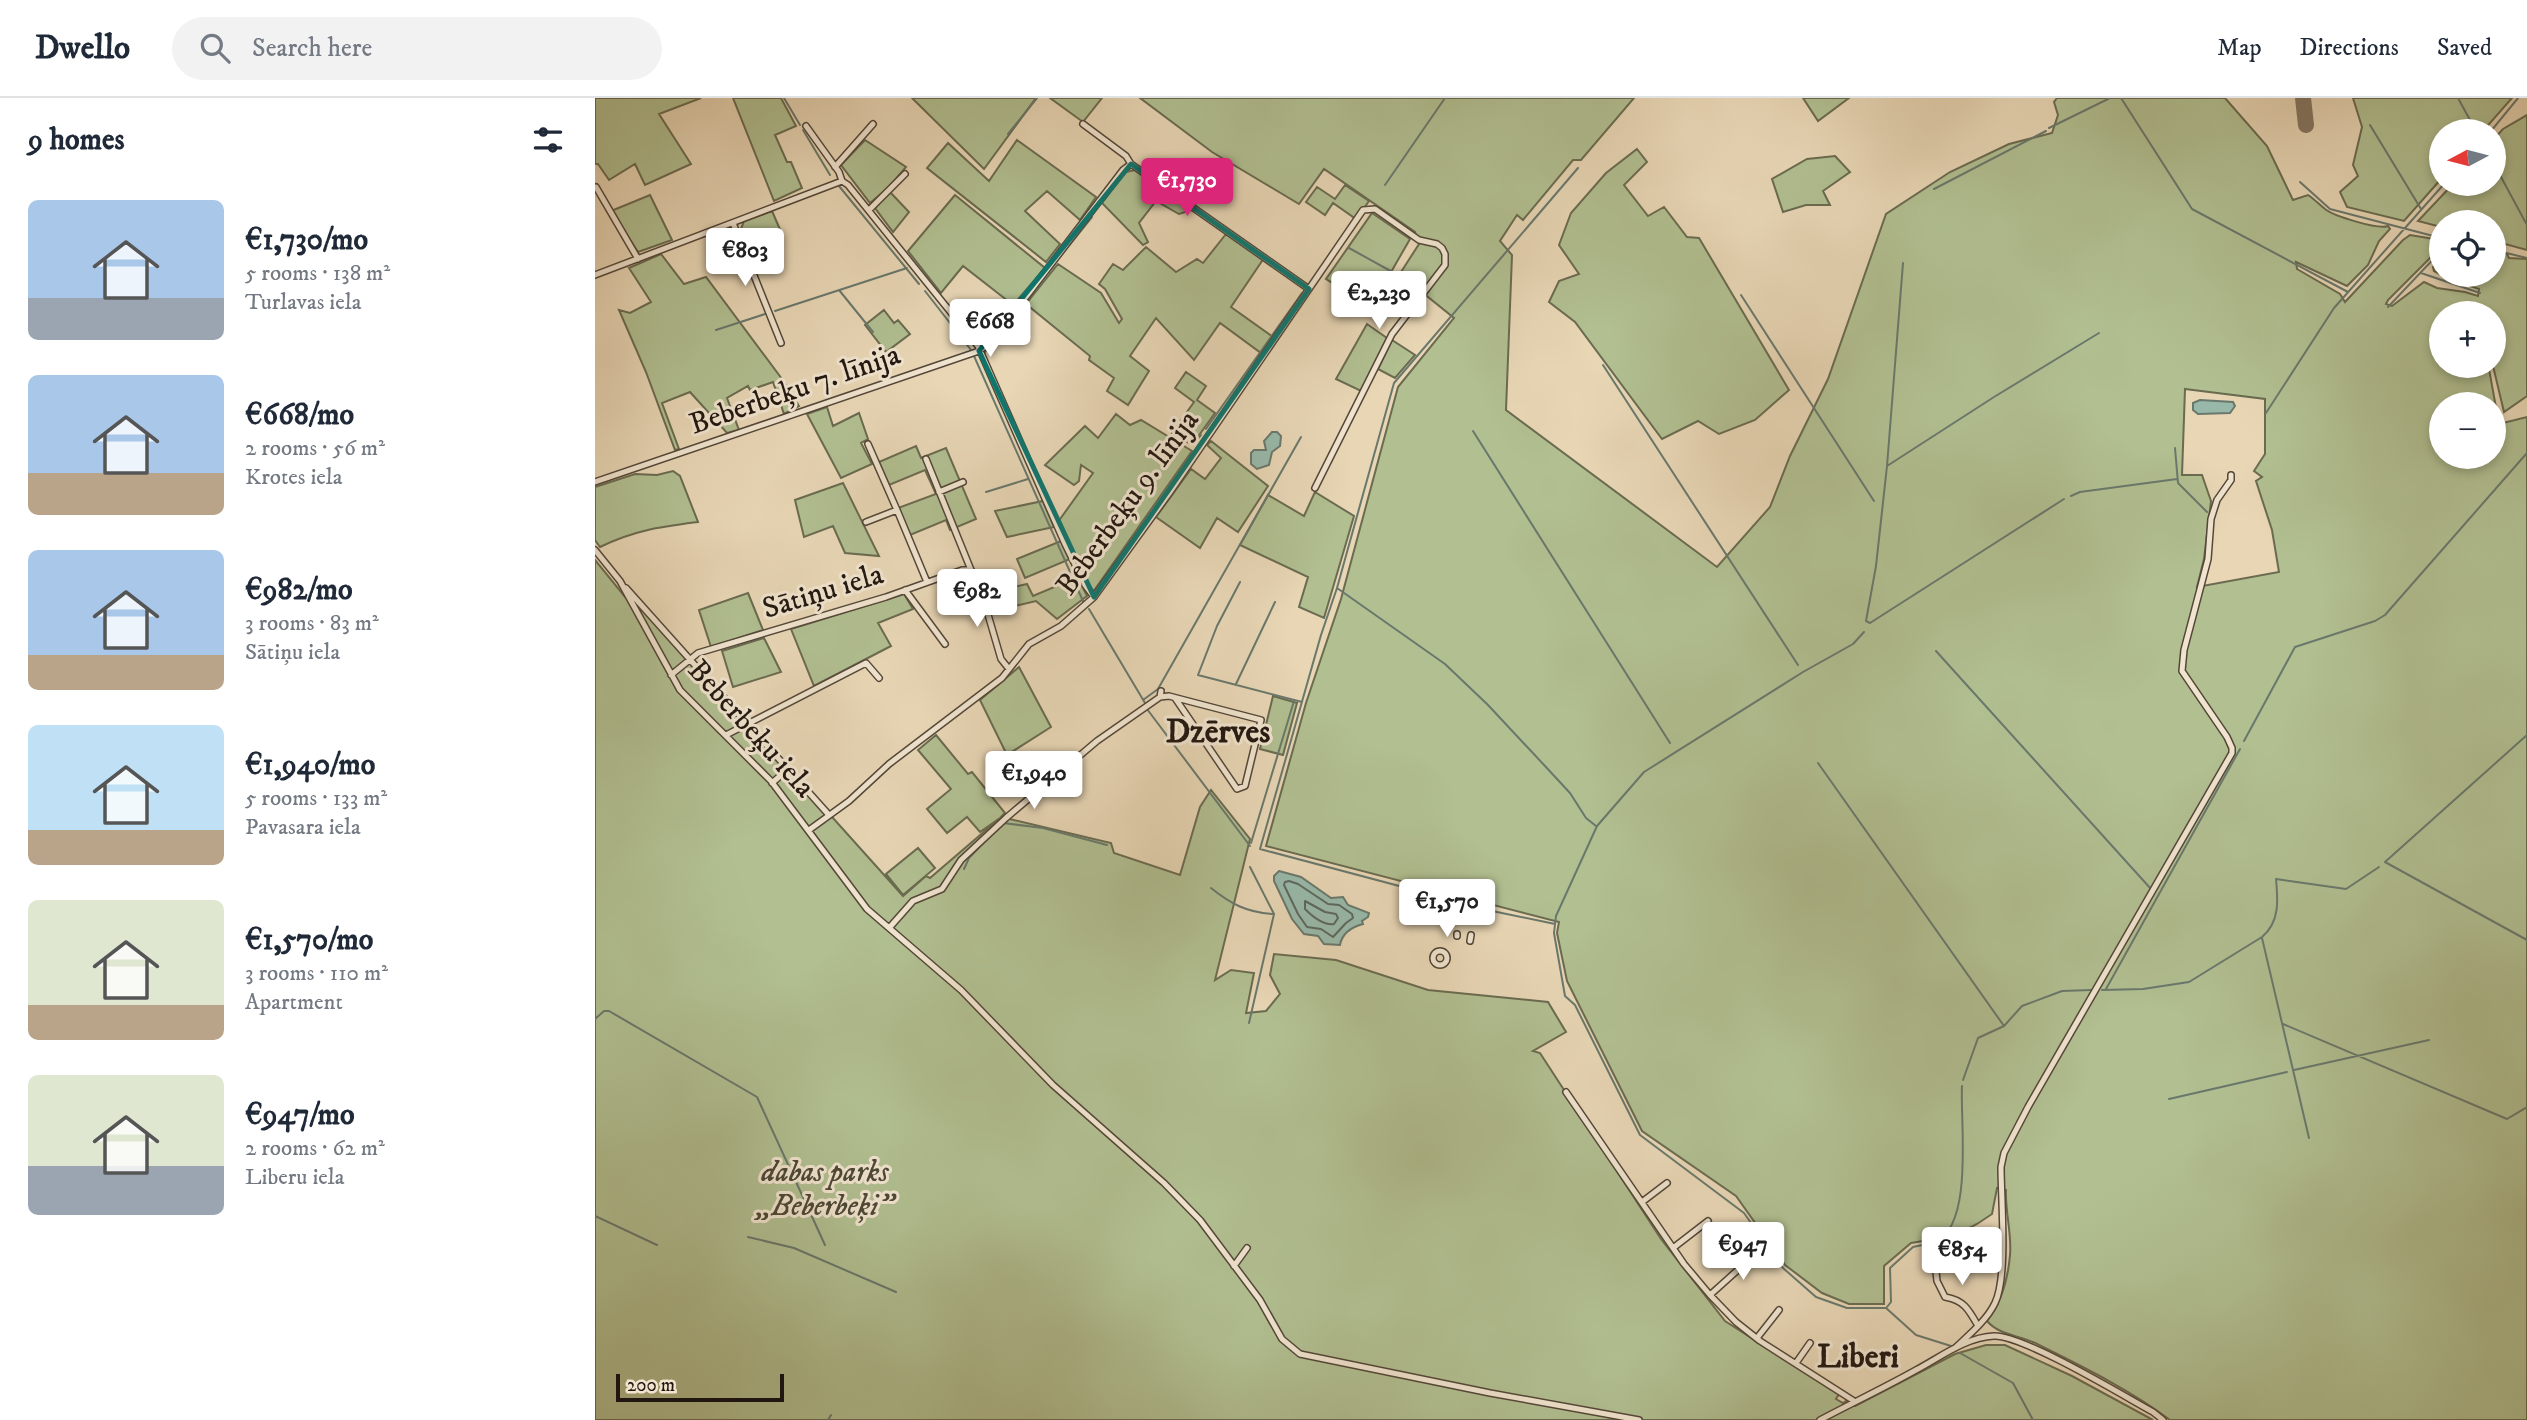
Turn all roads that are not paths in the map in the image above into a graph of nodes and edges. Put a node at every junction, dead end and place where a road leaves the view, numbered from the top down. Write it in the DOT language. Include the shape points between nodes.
graph roads {
  1 [pos="873,124"];
  2 [pos="1083,124"];
  3 [pos="806,126"];
  4 [pos="1131,163"];
  5 [pos="835,167"];
  6 [pos="905,174"];
  7 [pos="842,181"];
  8 [pos="596,187"];
  9 [pos="869,210"];
  10 [pos="733,223"];
  11 [pos="638,259"];
  12 [pos="595,275"];
  13 [pos="1309,289"];
  14 [pos="781,343"];
  15 [pos="979,351"];
  16 [pos="868,444"];
  17 [pos="926,459"];
  18 [pos="2231,475"];
  19 [pos="595,482"];
  20 [pos="963,482"];
  21 [pos="1315,488"];
  22 [pos="939,492"];
  23 [pos="897,510"];
  24 [pos="866,522"];
  25 [pos="595,551"];
  26 [pos="971,570"];
  27 [pos="619,581"];
  28 [pos="927,582"];
  29 [pos="905,590"];
  30 [pos="1094,597"];
  31 [pos="945,644"];
  32 [pos="690,660"];
  33 [pos="1009,669"];
  34 [pos="671,675"];
  35 [pos="879,678"];
  36 [pos="1172,697"];
  37 [pos="748,724"];
  38 [pos="726,736"];
  39 [pos="788,769"];
  40 [pos="772,783"];
  41 [pos="829,816"];
  42 [pos="809,830"];
  43 [pos="890,927"];
  44 [pos="1566,1092"];
  45 [pos="1667,1183"];
  46 [pos="1642,1202"];
  47 [pos="1709,1221"];
  48 [pos="1247,1248"];
  49 [pos="1673,1248"];
  50 [pos="1760,1250"];
  51 [pos="1934,1253"];
  52 [pos="1234,1266"];
  53 [pos="1710,1295"];
  54 [pos="1779,1310"];
  55 [pos="1978,1326"];
  56 [pos="1757,1338"];
  57 [pos="1810,1343"];
  58 [pos="1955,1348"];
  59 [pos="1796,1363"];
  60 [pos="1854,1401"];
  61 [pos="1639,1420"];
  62 [pos="1820,1420"];
  63 [pos="2163,1420"];
  1 -- 5 [label="street"];
  2 -- 4 [label="street"];
  3 -- 5 [label="street"];
  4 -- 13 [label="street"];
  4 -- 15 [label="street, Beberbeķu 7. līnija" via="993,340"];
  5 -- 7 [label="street"];
  6 -- 9 [label="street"];
  7 -- 9 [label="street"];
  7 -- 10 [label="street"];
  8 -- 11 [label="street"];
  9 -- 15 [label="street"];
  10 -- 11 [label="street"];
  10 -- 14 [label="street"];
  11 -- 12 [label="street"];
  13 -- 21 [label="street, Beberbeķu 9. līnija" via="1363,210 1369,208 1419,240 1437,244 1445,254 1445,265 1392,334"];
  13 -- 30 [label="street, Beberbeķu 9. līnija"];
  15 -- 19 [label="street, Beberbeķu 7. līnija"];
  15 -- 30 [label="street" via="1084,585"];
  16 -- 23 [label="street"];
  17 -- 22 [label="street"];
  18 -- 55 [label="street" via="2211,519 2208,559 2182,671 2227,737 2232,753 2004,1153 2001,1284 1995,1304"];
  20 -- 22 [label="street"];
  22 -- 26 [label="street"];
  23 -- 24 [label="street"];
  23 -- 28 [label="street"];
  25 -- 27 [label="street, Beberbeķu iela"];
  26 -- 28 [label="street, Sātiņu iela"];
  26 -- 33 [label="street" via="1001,659"];
  27 -- 32 [label="street"];
  27 -- 34 [label="street, Beberbeķu iela"];
  28 -- 29 [label="street, Sātiņu iela"];
  29 -- 31 [label="street"];
  29 -- 32 [label="street, Sātiņu iela" via="709,649"];
  30 -- 33 [label="street, Beberbeķu 9. līnija" via="1061,626 1029,644"];
  32 -- 34 [label="street, Sātiņu iela"];
  32 -- 37 [label="street"];
  33 -- 41 [label="street, Beberbeķu 9. līnija"];
  34 -- 38 [label="street, Beberbeķu iela"];
  35 -- 37 [label="street" via="866,663"];
  36 -- 36 [label="street" via="1261,720 1245,786 1237,789"];
  36 -- 43 [label="street" via="1161,694 1097,741 961,860 942,889 913,901"];
  37 -- 38 [label="street"];
  37 -- 39 [label="street"];
  38 -- 40 [label="street, Beberbeķu iela"];
  39 -- 40 [label="street"];
  39 -- 41 [label="street"];
  40 -- 42 [label="street, Beberbeķu iela"];
  41 -- 42 [label="street, Beberbeķu 9. līnija"];
  42 -- 43 [label="street, Beberbeķu iela" via="867,909"];
  43 -- 52 [label="street, Beberbeķu iela" via="961,990 1053,1085 1164,1183 1200,1220"];
  44 -- 46 [label="street"];
  45 -- 46 [label="street"];
  46 -- 49 [label="street"];
  47 -- 49 [label="street"];
  48 -- 52 [label="street"];
  49 -- 53 [label="street"];
  50 -- 53 [label="street"];
  51 -- 55 [label="street" via="1937,1281 1945,1297 1966,1305"];
  52 -- 61 [label="street, Beberbeķu iela" via="1282,1339 1300,1354"];
  53 -- 56 [label="street"];
  54 -- 56 [label="street"];
  55 -- 58 [label="street"];
  56 -- 59 [label="street"];
  57 -- 59 [label="street"];
  58 -- 60 [label="street"];
  58 -- 63 [label="street" via="1984,1337 2007,1337"];
  59 -- 60 [label="street"];
  60 -- 62 [label="street"];
}
